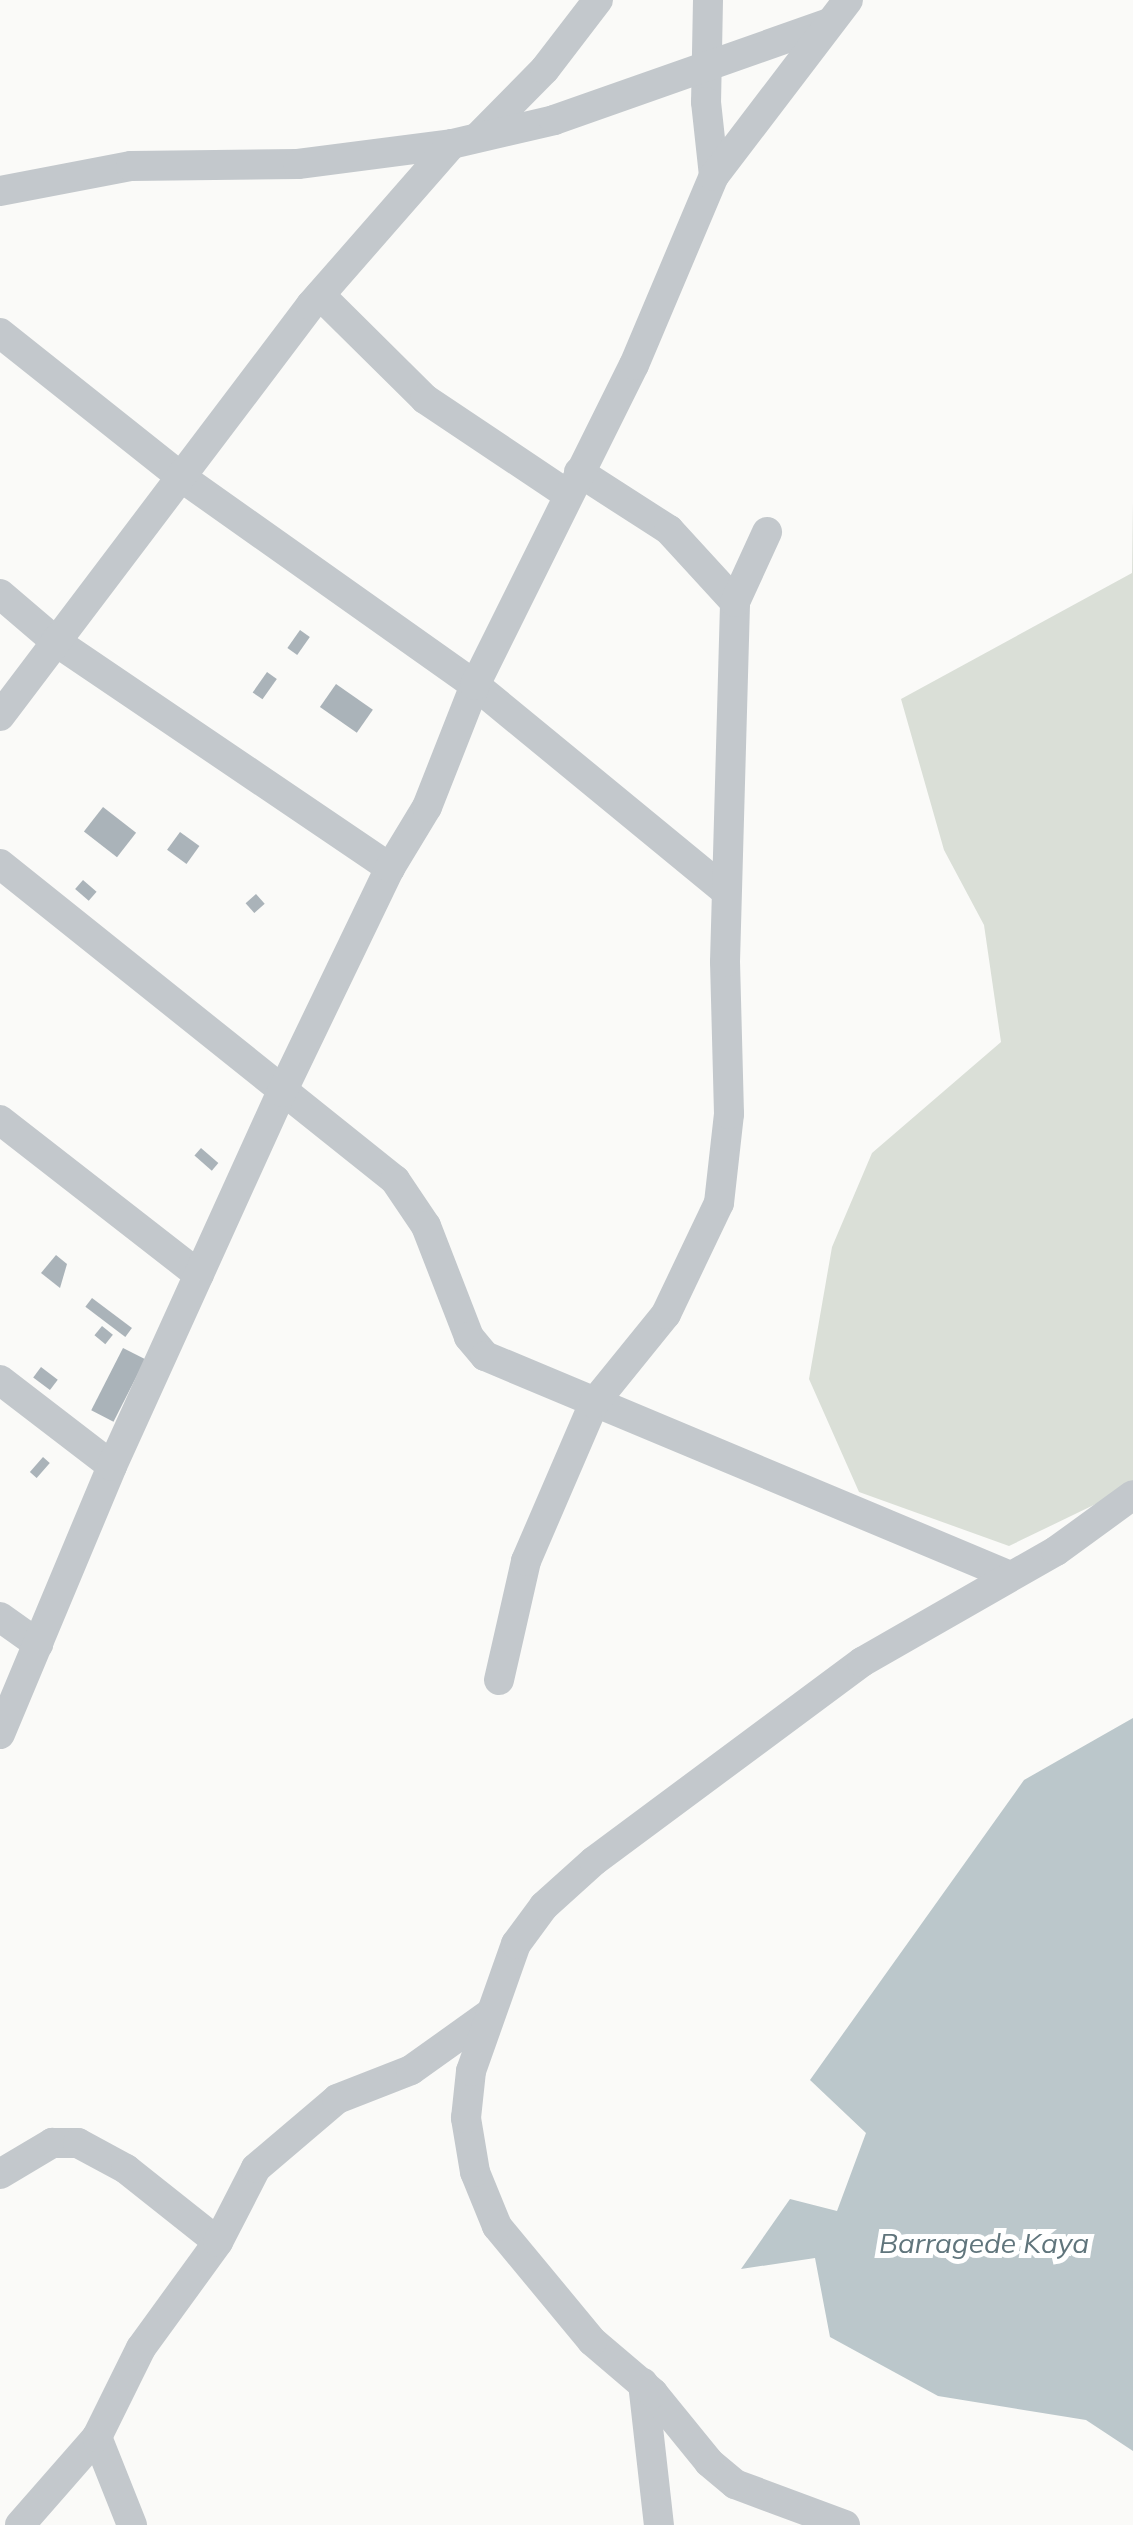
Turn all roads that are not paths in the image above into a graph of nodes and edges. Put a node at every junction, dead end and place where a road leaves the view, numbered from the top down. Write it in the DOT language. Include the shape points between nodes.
graph roads {
  1 [pos="598,0"];
  2 [pos="708,0"];
  3 [pos="838,12"];
  4 [pos="706,65"];
  5 [pos="465,141"];
  6 [pos="714,176"];
  7 [pos="0,191"];
  8 [pos="320,295"];
  9 [pos="0,333"];
  10 [pos="181,477"];
  11 [pos="573,483"];
  12 [pos="766,532"];
  13 [pos="0,594"];
  14 [pos="735,602"];
  15 [pos="55,640"];
  16 [pos="475,685"];
  17 [pos="0,716"];
  18 [pos="0,864"];
  19 [pos="390,868"];
  20 [pos="726,892"];
  21 [pos="282,1092"];
  22 [pos="0,1120"];
  23 [pos="199,1276"];
  24 [pos="0,1380"];
  25 [pos="594,1404"];
  26 [pos="112,1466"];
  27 [pos="1133,1495"];
  28 [pos="1008,1575"];
  29 [pos="0,1617"];
  30 [pos="38,1644"];
  31 [pos="499,1680"];
  32 [pos="0,1734"];
  33 [pos="488,2015"];
  34 [pos="0,2174"];
  35 [pos="218,2242"];
  36 [pos="643,2383"];
  37 [pos="96,2437"];
  38 [pos="20,2525"];
  39 [pos="132,2525"];
  40 [pos="658,2525"];
  41 [pos="845,2525"];
  1 -- 5 [label="street" via="546,69"];
  2 -- 4 [label="street"];
  3 -- 4 [label="street"];
  3 -- 6 [label="street"];
  4 -- 5 [label="street" via="554,120"];
  4 -- 6 [label="street"];
  5 -- 7 [label="street" via="298,164 131,166"];
  5 -- 8 [label="street"];
  6 -- 11 [label="street" via="642,348"];
  8 -- 10 [label="street"];
  8 -- 11 [label="street" via="425,398"];
  9 -- 10 [label="street"];
  10 -- 15 [label="street"];
  10 -- 16 [label="street"];
  11 -- 14 [label="street" via="669,530"];
  11 -- 16 [label="street"];
  12 -- 14 [label="street"];
  13 -- 15 [label="street"];
  14 -- 20 [label="street"];
  15 -- 17 [label="street"];
  15 -- 19 [label="street"];
  16 -- 19 [label="street" via="458,740"];
  16 -- 20 [label="street"];
  18 -- 21 [label="street"];
  19 -- 21 [label="street"];
  20 -- 25 [label="street" via="729,1114 720,1203 673,1302"];
  21 -- 23 [label="street"];
  21 -- 25 [label="street" via="394,1180 426,1226 468,1338 486,1356"];
  22 -- 23 [label="street"];
  23 -- 26 [label="street"];
  24 -- 26 [label="street"];
  25 -- 28 [label="street"];
  25 -- 31 [label="street" via="526,1561"];
  26 -- 30 [label="street"];
  27 -- 28 [label="street" via="1056,1551"];
  28 -- 33 [label="street" via="862,1662 594,1861 544,1906 516,1944"];
  29 -- 30 [label="street"];
  30 -- 32 [label="street"];
  33 -- 35 [label="street" via="411,2070 337,2100 278,2144 256,2168"];
  33 -- 36 [label="street" via="466,2118 485,2204 592,2341"];
  34 -- 35 [label="street" via="52,2143 78,2144 126,2170"];
  35 -- 37 [label="street" via="142,2348"];
  36 -- 40 [label="street"];
  36 -- 41 [label="street" via="735,2484"];
  37 -- 38 [label="street"];
  37 -- 39 [label="street"];
}
